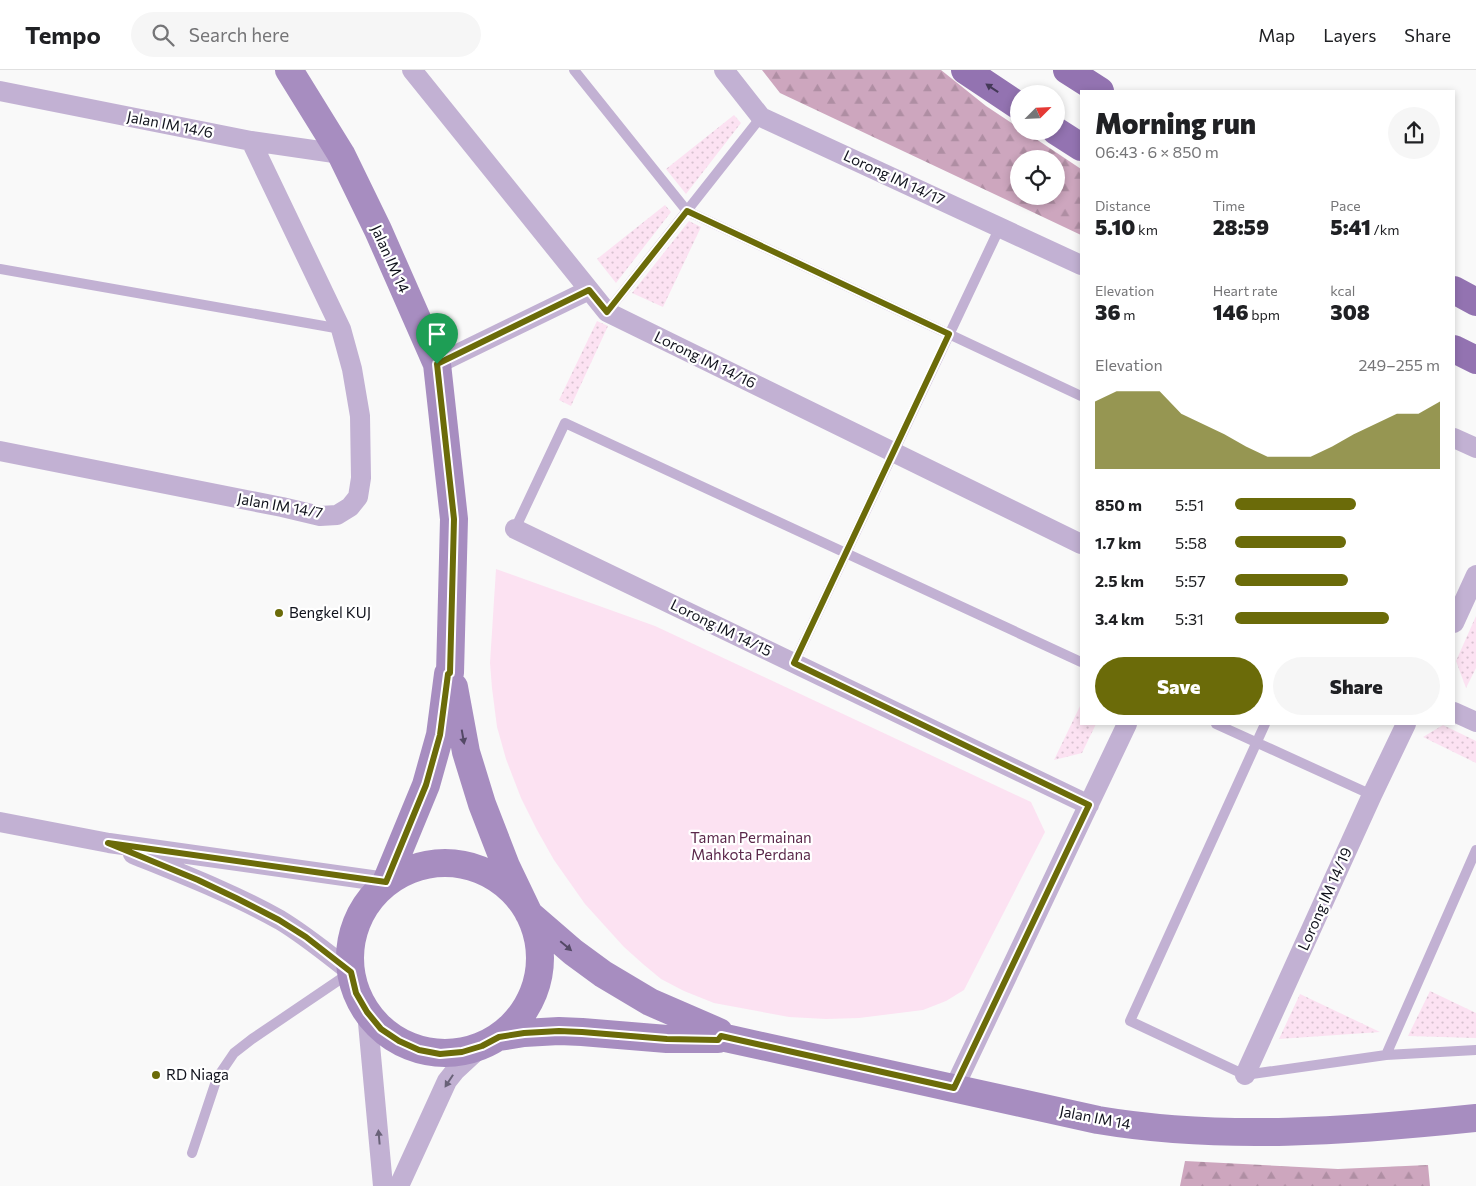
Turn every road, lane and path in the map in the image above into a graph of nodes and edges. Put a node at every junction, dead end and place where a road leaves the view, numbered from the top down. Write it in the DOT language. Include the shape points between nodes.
graph roads {
  1 [pos="289,70"];
  2 [pos="574,70"];
  3 [pos="724,70"];
  4 [pos="965,70"];
  5 [pos="1068,70"];
  6 [pos="419,72"];
  7 [pos="1098,90"];
  8 [pos="0,91"];
  9 [pos="1010,100"];
  10 [pos="761,117"];
  11 [pos="1065,137"];
  12 [pos="251,141"];
  13 [pos="1080,146"];
  14 [pos="341,154"];
  15 [pos="687,211"];
  16 [pos="1000,227"];
  17 [pos="1080,265"];
  18 [pos="0,269"];
  19 [pos="589,290"];
  20 [pos="1455,291"];
  21 [pos="1476,302"];
  22 [pos="607,312"];
  23 [pos="341,329"];
  24 [pos="949,334"];
  25 [pos="1455,350"];
  26 [pos="1476,360"];
  27 [pos="437,364"];
  28 [pos="1080,396"];
  29 [pos="1455,438"];
  30 [pos="1476,448"];
  31 [pos="0,452"];
  32 [pos="894,452"];
  33 [pos="514,529"];
  34 [pos="1080,544"];
  35 [pos="846,554"];
  36 [pos="1476,577"];
  37 [pos="1455,621"];
  38 [pos="1080,662"];
  39 [pos="794,663"];
  40 [pos="450,673"];
  41 [pos="1455,712"];
  42 [pos="1476,722"];
  43 [pos="1127,725"];
  44 [pos="1218,725"];
  45 [pos="1264,725"];
  46 [pos="1406,725"];
  47 [pos="1256,742"];
  48 [pos="1372,795"];
  49 [pos="1089,805"];
  50 [pos="0,822"];
  51 [pos="108,843"];
  52 [pos="1476,850"];
  53 [pos="386,882"];
  54 [pos="529,914"];
  55 [pos="351,972"];
  56 [pos="367,1012"];
  57 [pos="721,1036"];
  58 [pos="491,1041"];
  59 [pos="1476,1050"];
  60 [pos="1386,1055"];
  61 [pos="1245,1075"];
  62 [pos="954,1088"];
  63 [pos="1476,1118"];
  64 [pos="192,1153"];
  65 [pos="383,1186"];
  66 [pos="399,1186"];
  1 -- 14 [label="street, Jalan IM 14"];
  2 -- 15 [label="lane"];
  3 -- 10 [label="street, Lorong IM 14/17"];
  9 -- 4 [label="main road, one-way"];
  5 -- 7 [label="main road"];
  6 -- 19 [label="street, Lorong IM 14/16"];
  8 -- 12 [label="street, Jalan IM 14/6"];
  10 -- 15 [label="lane"];
  10 -- 16 [label="street, Lorong IM 14/17"];
  11 -- 13 [label="main road"];
  12 -- 14 [label="street, Jalan IM 14/6"];
  12 -- 23 [label="street, Jalan IM 14/7"];
  14 -- 27 [label="street, Jalan IM 14"];
  15 -- 22 [label="lane"];
  15 -- 24 [label="lane"];
  16 -- 17 [label="street, Lorong IM 14/17"];
  16 -- 24 [label="lane"];
  18 -- 23 [label="lane"];
  19 -- 22 [label="street, Lorong IM 14/16"];
  19 -- 27 [label="street"];
  20 -- 21 [label="main road"];
  22 -- 32 [label="street, Lorong IM 14/16"];
  23 -- 31 [label="street, Jalan IM 14/7" via="360,416 361,478 358,497 337,514 320,516"];
  24 -- 28 [label="lane"];
  24 -- 32 [label="lane"];
  25 -- 26 [label="main road"];
  27 -- 40 [label="street, Jalan IM 14" via="454,519"];
  29 -- 30 [label="street"];
  32 -- 34 [label="street, Lorong IM 14/16"];
  32 -- 35 [label="lane"];
  33 -- 35 [label="lane" via="565,423"];
  33 -- 39 [label="street, Lorong IM 14/15"];
  35 -- 38 [label="lane"];
  35 -- 39 [label="lane"];
  36 -- 37 [label="street"];
  39 -- 49 [label="street, Lorong IM 14/15"];
  40 -- 53 [label="street" via="440,735 426,785"];
  40 -- 54 [label="street, one-way" via="466,752 482,804"];
  41 -- 42 [label="street"];
  43 -- 49 [label="street"];
  44 -- 47 [label="lane"];
  45 -- 47 [label="lane"];
  46 -- 48 [label="street, Lorong IM 14/19"];
  47 -- 48 [label="lane"];
  47 -- 61 [label="lane" via="1130,1021"];
  48 -- 61 [label="street, Lorong IM 14/19"];
  49 -- 62 [label="street"];
  50 -- 51 [label="street"];
  51 -- 53 [label="street"];
  51 -- 55 [label="street" via="198,880 279,920"];
  52 -- 60 [label="lane"];
  53 -- 54 [label="street" via="407,870 430,863 454,863 477,868 499,880"];
  53 -- 55 [label="street" via="364,908 354,928"];
  54 -- 57 [label="street, one-way" via="603,974 650,1002 719,1032"];
  54 -- 58 [label="street" via="539,952 534,990 514,1024"];
  55 -- 56 [label="street" via="356,993"];
  55 -- 64 [label="lane" via="234,1053 217,1078"];
  56 -- 58 [label="street" via="381,1029 419,1050 440,1054 462,1052"];
  65 -- 56 [label="street, one-way"];
  57 -- 58 [label="street" via="718,1040 667,1039 559,1031 524,1033"];
  57 -- 62 [label="street, Jalan IM 14"];
  58 -- 66 [label="street, one-way" via="455,1071 447,1082"];
  59 -- 60 [label="lane"];
  60 -- 61 [label="lane"];
  62 -- 63 [label="street, Jalan IM 14" via="1131,1126 1312,1132"];
}
